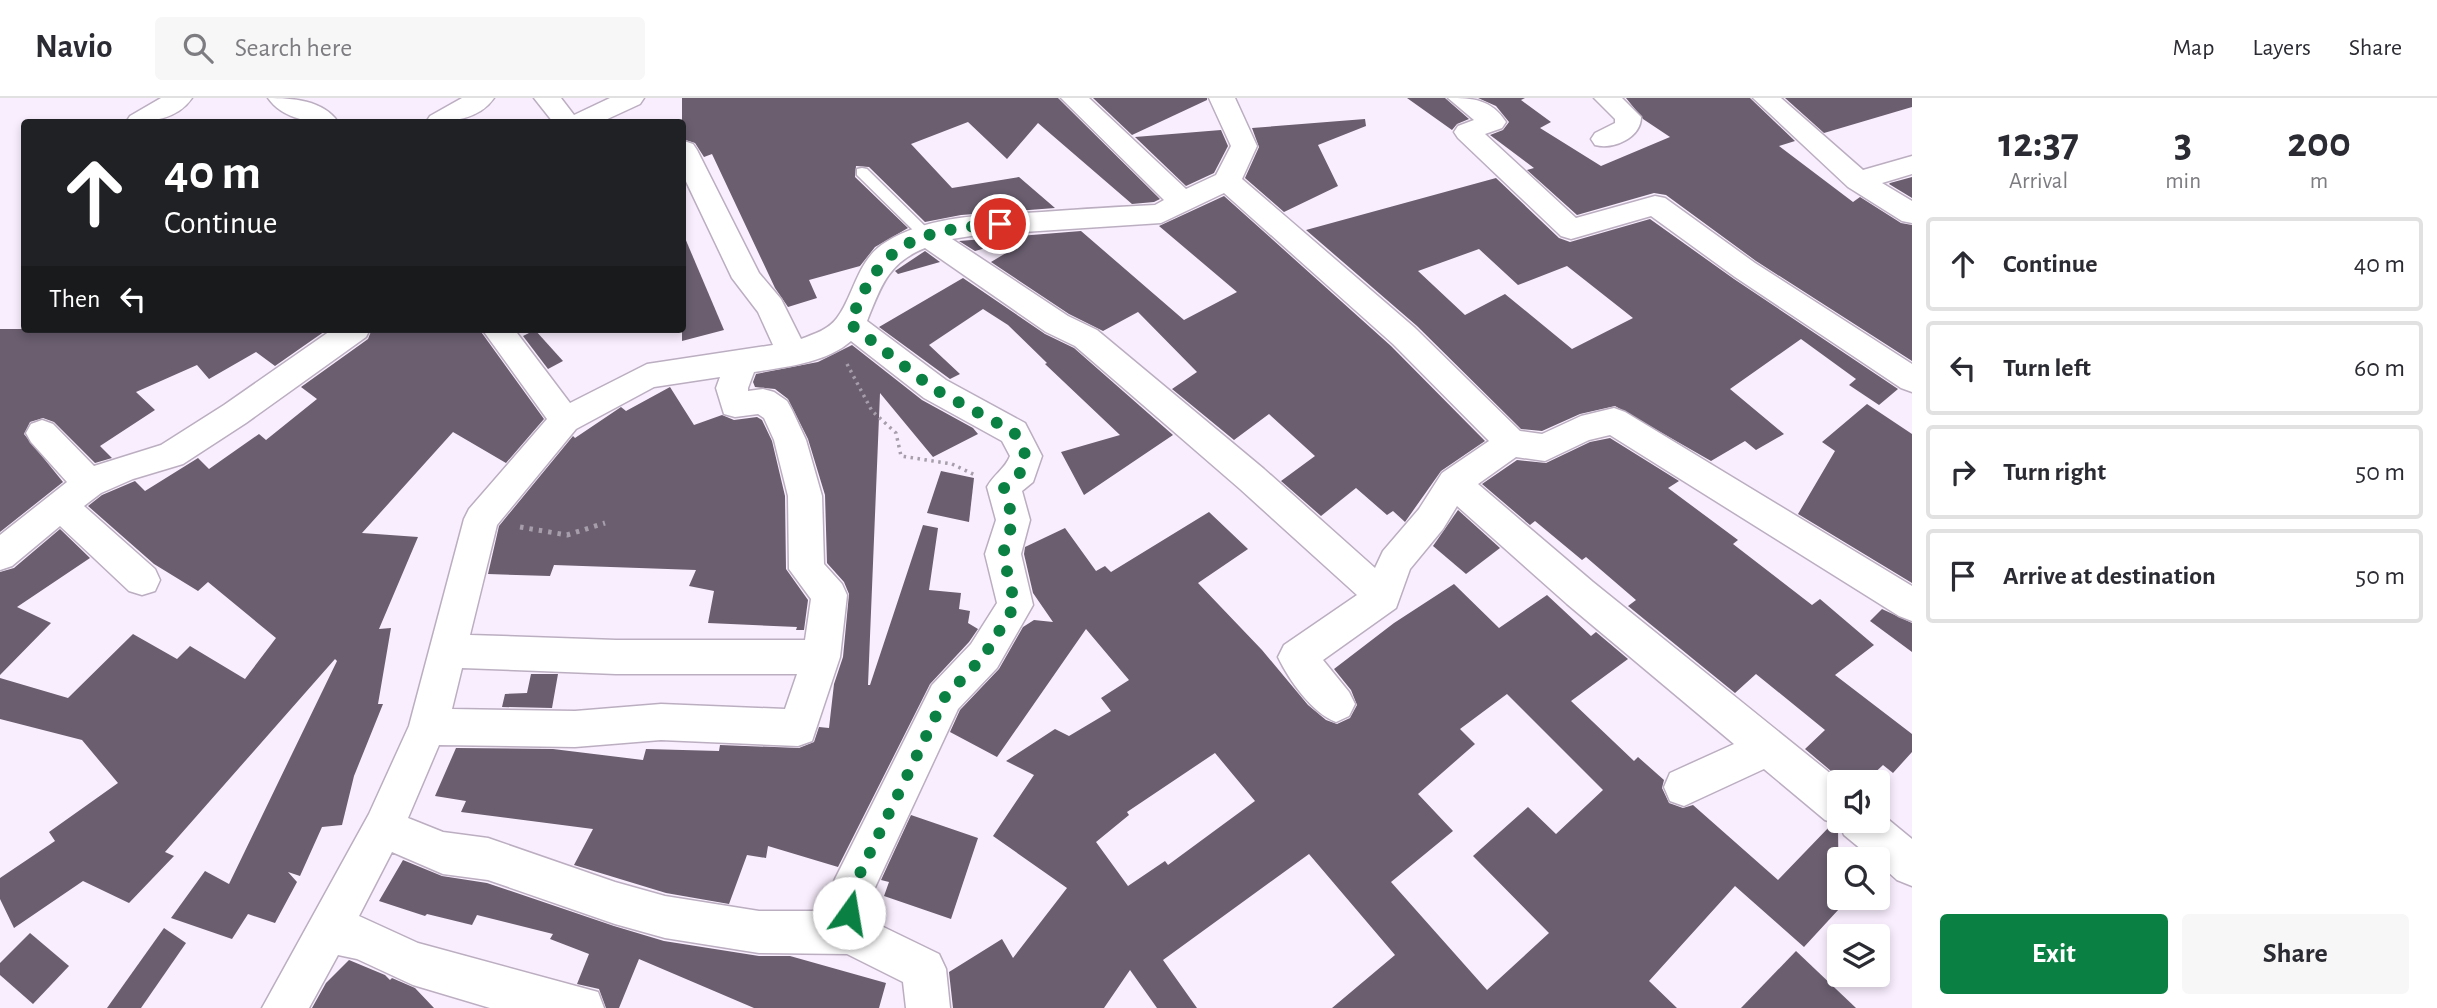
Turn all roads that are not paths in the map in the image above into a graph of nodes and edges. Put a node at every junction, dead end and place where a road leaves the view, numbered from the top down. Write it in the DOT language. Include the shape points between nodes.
graph roads {
  1 [pos="124,98"];
  2 [pos="179,98"];
  3 [pos="281,98"];
  4 [pos="481,98"];
  5 [pos="547,98"];
  6 [pos="631,98"];
  7 [pos="1074,98"];
  8 [pos="1222,98"];
  9 [pos="1461,98"];
  10 [pos="1607,98"];
  11 [pos="1766,98"];
  12 [pos="131,119"];
  13 [pos="144,119"];
  14 [pos="320,119"];
  15 [pos="444,119"];
  16 [pos="564,119"];
  17 [pos="588,119"];
  18 [pos="1604,139"];
  19 [pos="686,154"];
  20 [pos="1912,165"];
  21 [pos="862,172"];
  22 [pos="1227,181"];
  23 [pos="1858,181"];
  24 [pos="1182,201"];
  25 [pos="1912,214"];
  26 [pos="927,236"];
  27 [pos="841,332"];
  28 [pos="349,333"];
  29 [pos="499,333"];
  30 [pos="793,354"];
  31 [pos="741,363"];
  32 [pos="1912,380"];
  33 [pos="565,420"];
  34 [pos="42,432"];
  35 [pos="1511,443"];
  36 [pos="1454,482"];
  37 [pos="89,483"];
  38 [pos="62,507"];
  39 [pos="0,555"];
  40 [pos="142,580"];
  41 [pos="1382,597"];
  42 [pos="1912,605"];
  43 [pos="446,651"];
  44 [pos="821,657"];
  45 [pos="1336,704"];
  46 [pos="428,727"];
  47 [pos="1767,748"];
  48 [pos="1684,787"];
  49 [pos="1827,796"];
  50 [pos="383,828"];
  51 [pos="1873,833"];
  52 [pos="1912,865"];
  53 [pos="328,932"];
  54 [pos="849,933"];
  55 [pos="284,1008"];
  56 [pos="582,1008"];
  57 [pos="928,1008"];
  1 -- 12 [label="street"];
  2 -- 13 [label="street"];
  3 -- 14 [label="street"];
  4 -- 15 [label="street"];
  5 -- 16 [label="street"];
  6 -- 17 [label="street"];
  7 -- 24 [label="street"];
  8 -- 22 [label="street" via="1244,146"];
  9 -- 32 [label="street" via="1493,122 1467,132 1571,229 1655,205"];
  10 -- 18 [label="street" via="1628,117 1628,127"];
  11 -- 23 [label="street"];
  19 -- 30 [label="street" via="747,278 770,307"];
  20 -- 23 [label="street"];
  21 -- 26 [label="lane"];
  22 -- 24 [label="street"];
  22 -- 35 [label="street" via="1404,336"];
  23 -- 25 [label="street"];
  24 -- 26 [label="street" via="1161,214 976,225"];
  26 -- 27 [label="street" via="895,249 881,262"];
  26 -- 41 [label="street" via="1057,324 1086,338"];
  27 -- 30 [label="street"];
  27 -- 54 [label="street" via="1014,432 1026,456 1021,472 1004,488 1013,520 1003,554 1015,605 984,656 945,697 850,894"];
  28 -- 37 [label="street" via="170,455"];
  29 -- 33 [label="street"];
  30 -- 31 [label="street"];
  31 -- 33 [label="street" via="647,376"];
  31 -- 44 [label="street" via="732,388 735,405 763,401 776,410 790,440 804,496 807,569 829,595"];
  33 -- 43 [label="street" via="481,519"];
  34 -- 37 [label="street"];
  35 -- 36 [label="street"];
  35 -- 42 [label="street" via="1545,448 1581,429 1615,421"];
  36 -- 41 [label="street" via="1395,562"];
  36 -- 47 [label="street"];
  37 -- 38 [label="street"];
  38 -- 39 [label="street"];
  38 -- 40 [label="street"];
  41 -- 45 [label="street" via="1297,657"];
  43 -- 44 [label="street"];
  43 -- 46 [label="street"];
  44 -- 46 [label="street" via="798,728 661,722 575,729"];
  46 -- 50 [label="street"];
  47 -- 48 [label="street"];
  47 -- 49 [label="street"];
  50 -- 53 [label="street"];
  50 -- 54 [label="street" via="443,853 488,859 665,917 759,932"];
  51 -- 52 [label="street"];
  53 -- 55 [label="street"];
  53 -- 56 [label="street" via="360,939 413,963"];
  54 -- 57 [label="street" via="924,969"];
}
